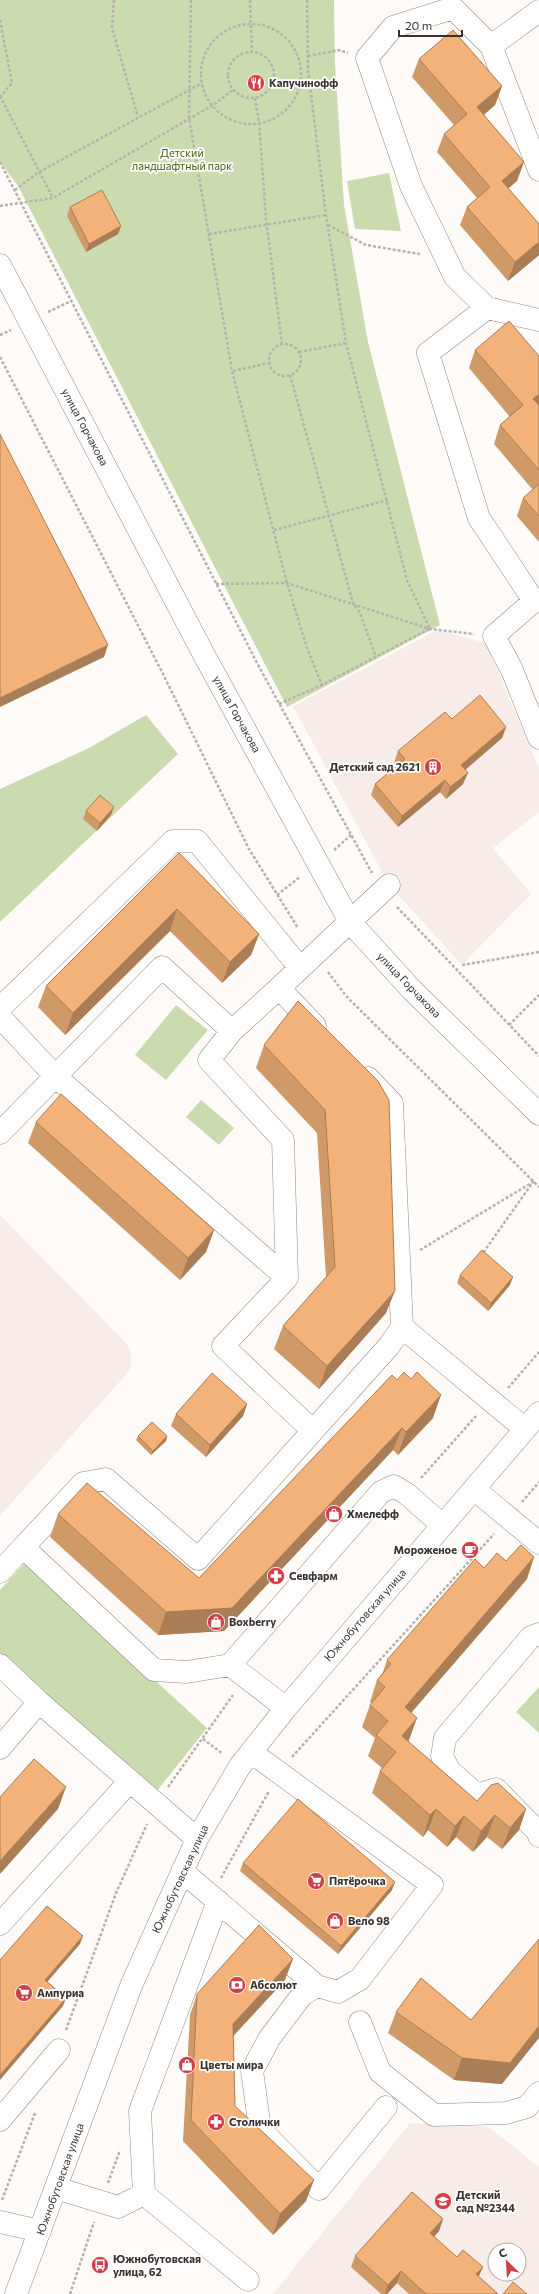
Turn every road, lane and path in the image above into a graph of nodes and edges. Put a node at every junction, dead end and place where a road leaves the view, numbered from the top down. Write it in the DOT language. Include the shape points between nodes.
graph roads {
  1 [pos="114,0"];
  2 [pos="191,0"];
  3 [pos="250,0"];
  4 [pos="307,0"];
  5 [pos="539,11"];
  6 [pos="0,20"];
  7 [pos="251,25"];
  8 [pos="491,46"];
  9 [pos="339,50"];
  10 [pos="252,51"];
  11 [pos="308,56"];
  12 [pos="301,68"];
  13 [pos="308,70"];
  14 [pos="202,83"];
  15 [pos="190,88"];
  16 [pos="233,90"];
  17 [pos="0,96"];
  18 [pos="255,98"];
  19 [pos="213,105"];
  20 [pos="138,117"];
  21 [pos="189,118"];
  22 [pos="259,123"];
  23 [pos="0,162"];
  24 [pos="539,170"];
  25 [pos="39,172"];
  26 [pos="15,190"];
  27 [pos="53,198"];
  28 [pos="22,203"];
  29 [pos="0,206"];
  30 [pos="326,215"];
  31 [pos="267,224"];
  32 [pos="328,225"];
  33 [pos="209,234"];
  34 [pos="446,258"];
  35 [pos="0,265"];
  36 [pos="487,308"];
  37 [pos="539,320"];
  38 [pos="346,343"];
  39 [pos="282,344"];
  40 [pos="299,352"];
  41 [pos="0,357"];
  42 [pos="269,363"];
  43 [pos="232,371"];
  44 [pos="290,375"];
  45 [pos="388,500"];
  46 [pos="328,516"];
  47 [pos="274,530"];
  48 [pos="287,583"];
  49 [pos="216,584"];
  50 [pos="536,601"];
  51 [pos="353,603"];
  52 [pos="430,629"];
  53 [pos="494,636"];
  54 [pos="376,658"];
  55 [pos="322,684"];
  56 [pos="279,704"];
  57 [pos="539,738"];
  58 [pos="386,889"];
  59 [pos="350,922"];
  60 [pos="539,952"];
  61 [pos="307,962"];
  62 [pos="462,965"];
  63 [pos="279,988"];
  64 [pos="539,995"];
  65 [pos="0,1008"];
  66 [pos="0,1017"];
  67 [pos="509,1024"];
  68 [pos="232,1031"];
  69 [pos="327,1037"];
  70 [pos="539,1056"];
  71 [pos="354,1064"];
  72 [pos="56,1077"];
  73 [pos="539,1114"];
  74 [pos="0,1132"];
  75 [pos="533,1182"];
  76 [pos="539,1187"];
  77 [pos="480,1258"];
  78 [pos="399,1263"];
  79 [pos="287,1278"];
  80 [pos="402,1328"];
  81 [pos="532,1422"];
  82 [pos="313,1431"];
  83 [pos="539,1482"];
  84 [pos="474,1489"];
  85 [pos="509,1518"];
  86 [pos="442,1525"];
  87 [pos="539,1543"];
  88 [pos="23,1547"];
  89 [pos="0,1572"];
  90 [pos="539,1634"];
  91 [pos="0,1665"];
  92 [pos="230,1665"];
  93 [pos="40,1702"];
  94 [pos="286,1708"];
  95 [pos="0,1748"];
  96 [pos="251,1752"];
  97 [pos="279,1773"];
  98 [pos="130,1781"];
  99 [pos="539,1836"];
  100 [pos="197,1839"];
  101 [pos="182,1872"];
  102 [pos="214,1899"];
  103 [pos="0,1924"];
  104 [pos="317,1986"];
  105 [pos="360,2022"];
  106 [pos="59,2050"];
  107 [pos="539,2093"];
  108 [pos="386,2108"];
  109 [pos="0,2120"];
  110 [pos="122,2142"];
  111 [pos="56,2188"];
  112 [pos="144,2194"];
  113 [pos="101,2202"];
  114 [pos="0,2222"];
  115 [pos="40,2231"];
  116 [pos="248,2280"];
  117 [pos="16,2294"];
  118 [pos="71,2294"];
  1 -- 20 [label="path" via="112,28"];
  2 -- 15 [label="path"];
  3 -- 7 [label="path"];
  4 -- 11 [label="path"];
  5 -- 8 [label="street"];
  6 -- 17 [label="path" via="12,83"];
  7 -- 10 [label="path"];
  7 -- 12 [label="path" via="265,26 282,35 292,45"];
  7 -- 14 [label="path" via="242,24 231,28 216,38 204,57"];
  8 -- 24 [label="street"];
  8 -- 34 [label="street" via="453,8 393,28 367,58 411,186"];
  9 -- 11 [label="path"];
  10 -- 16 [label="path" via="238,56 231,62 228,79"];
  10 -- 18 [label="path" via="267,57 273,66 275,76 272,87"];
  11 -- 13 [label="path"];
  12 -- 13 [label="path"];
  12 -- 22 [label="path" via="300,85 293,101 284,112"];
  13 -- 30 [label="path"];
  14 -- 15 [label="path"];
  14 -- 19 [label="path" via="206,97"];
  15 -- 20 [label="path"];
  15 -- 21 [label="path"];
  16 -- 18 [label="path" via="244,97"];
  16 -- 19 [label="path"];
  17 -- 25 [label="path"];
  18 -- 22 [label="path"];
  19 -- 21 [label="path"];
  19 -- 22 [label="path" via="223,115 238,122"];
  20 -- 25 [label="path"];
  21 -- 27 [label="path"];
  21 -- 33 [label="path"];
  22 -- 31 [label="path"];
  23 -- 26 [label="path"];
  25 -- 26 [label="path"];
  25 -- 27 [label="path"];
  26 -- 28 [label="path"];
  27 -- 28 [label="path"];
  28 -- 29 [label="path"];
  28 -- 49 [label="path"];
  30 -- 31 [label="path"];
  30 -- 32 [label="path"];
  31 -- 33 [label="path"];
  31 -- 39 [label="path"];
  32 -- 34 [label="path" via="366,245"];
  32 -- 38 [label="path"];
  33 -- 43 [label="path"];
  34 -- 36 [label="street" via="455,277"];
  35 -- 59 [label="street, улица Горчакова" via="203,653"];
  36 -- 37 [label="street"];
  36 -- 50 [label="street" via="428,353 479,518"];
  38 -- 40 [label="path"];
  38 -- 45 [label="path"];
  39 -- 40 [label="path" via="292,346"];
  39 -- 42 [label="path" via="272,351"];
  40 -- 44 [label="path" via="301,363 295,373"];
  41 -- 61 [label="path"];
  42 -- 43 [label="path"];
  42 -- 44 [label="path" via="277,374"];
  43 -- 47 [label="path"];
  44 -- 46 [label="path"];
  45 -- 46 [label="path"];
  45 -- 52 [label="path" via="407,580"];
  46 -- 47 [label="path"];
  46 -- 51 [label="path"];
  47 -- 48 [label="path"];
  48 -- 49 [label="path"];
  48 -- 51 [label="path"];
  48 -- 55 [label="path" via="307,648"];
  49 -- 56 [label="path"];
  50 -- 53 [label="street"];
  51 -- 52 [label="path"];
  51 -- 54 [label="path" via="360,613"];
  52 -- 53 [label="path"];
  52 -- 54 [label="path"];
  53 -- 57 [label="street" via="512,670"];
  54 -- 55 [label="path"];
  55 -- 56 [label="path"];
  56 -- 58 [label="path"];
  58 -- 59 [label="street"];
  58 -- 67 [label="path"];
  59 -- 61 [label="street"];
  59 -- 73 [label="street, улица Горчакова" via="412,990"];
  60 -- 62 [label="path"];
  61 -- 63 [label="street"];
  61 -- 65 [label="street" via="197,841 173,841"];
  61 -- 75 [label="path" via="347,997"];
  63 -- 68 [label="street"];
  63 -- 69 [label="street"];
  64 -- 67 [label="path"];
  66 -- 72 [label="street"];
  67 -- 70 [label="path"];
  68 -- 72 [label="street" via="162,967"];
  68 -- 79 [label="street" via="209,1060 283,1140"];
  71 -- 78 [label="street" via="392,1102"];
  72 -- 74 [label="street"];
  72 -- 79 [label="street"];
  75 -- 76 [label="path"];
  75 -- 77 [label="path"];
  75 -- 78 [label="path"];
  78 -- 80 [label="street"];
  79 -- 82 [label="street" via="223,1346"];
  80 -- 81 [label="street"];
  80 -- 82 [label="street"];
  81 -- 84 [label="street, Южнобутовская улица"];
  82 -- 88 [label="street" via="198,1559 106,1480 83,1483"];
  83 -- 85 [label="path"];
  84 -- 85 [label="street"];
  84 -- 86 [label="street, Южнобутовская улица"];
  85 -- 87 [label="street"];
  85 -- 97 [label="path"];
  86 -- 92 [label="street" via="394,1486 381,1492"];
  86 -- 94 [label="street, Южнобутовская улица"];
  88 -- 89 [label="street"];
  88 -- 92 [label="street" via="154,1670 187,1672"];
  90 -- 99 [label="street" via="531,1637 444,1738 442,1756 449,1770 477,1795 496,1789"];
  91 -- 93 [label="street"];
  92 -- 94 [label="street"];
  93 -- 95 [label="street"];
  93 -- 98 [label="street"];
  94 -- 96 [label="street, Южнобутовская улица"];
  96 -- 97 [label="street"];
  96 -- 100 [label="street, Южнобутовская улица"];
  97 -- 102 [label="path"];
  97 -- 104 [label="street" via="432,1885 360,1979 338,1992"];
  98 -- 100 [label="street"];
  98 -- 103 [label="street"];
  100 -- 101 [label="street, Южнобутовская улица"];
  101 -- 102 [label="street"];
  101 -- 111 [label="street, Южнобутовская улица" via="131,1986"];
  102 -- 104 [label="street"];
  102 -- 112 [label="street" via="140,2111"];
  104 -- 108 [label="street" via="302,1995 273,2033 252,2071 260,2129 319,2189"];
  105 -- 107 [label="street" via="380,2072 434,2115 506,2113 527,2107"];
  106 -- 109 [label="street"];
  110 -- 113 [label="path"];
  111 -- 113 [label="street"];
  111 -- 115 [label="street, Южнобутовская улица"];
  112 -- 113 [label="street" via="118,2207"];
  112 -- 116 [label="street"];
  113 -- 118 [label="path"];
  114 -- 115 [label="street"];
  115 -- 117 [label="street, Южнобутовская улица"];
}
